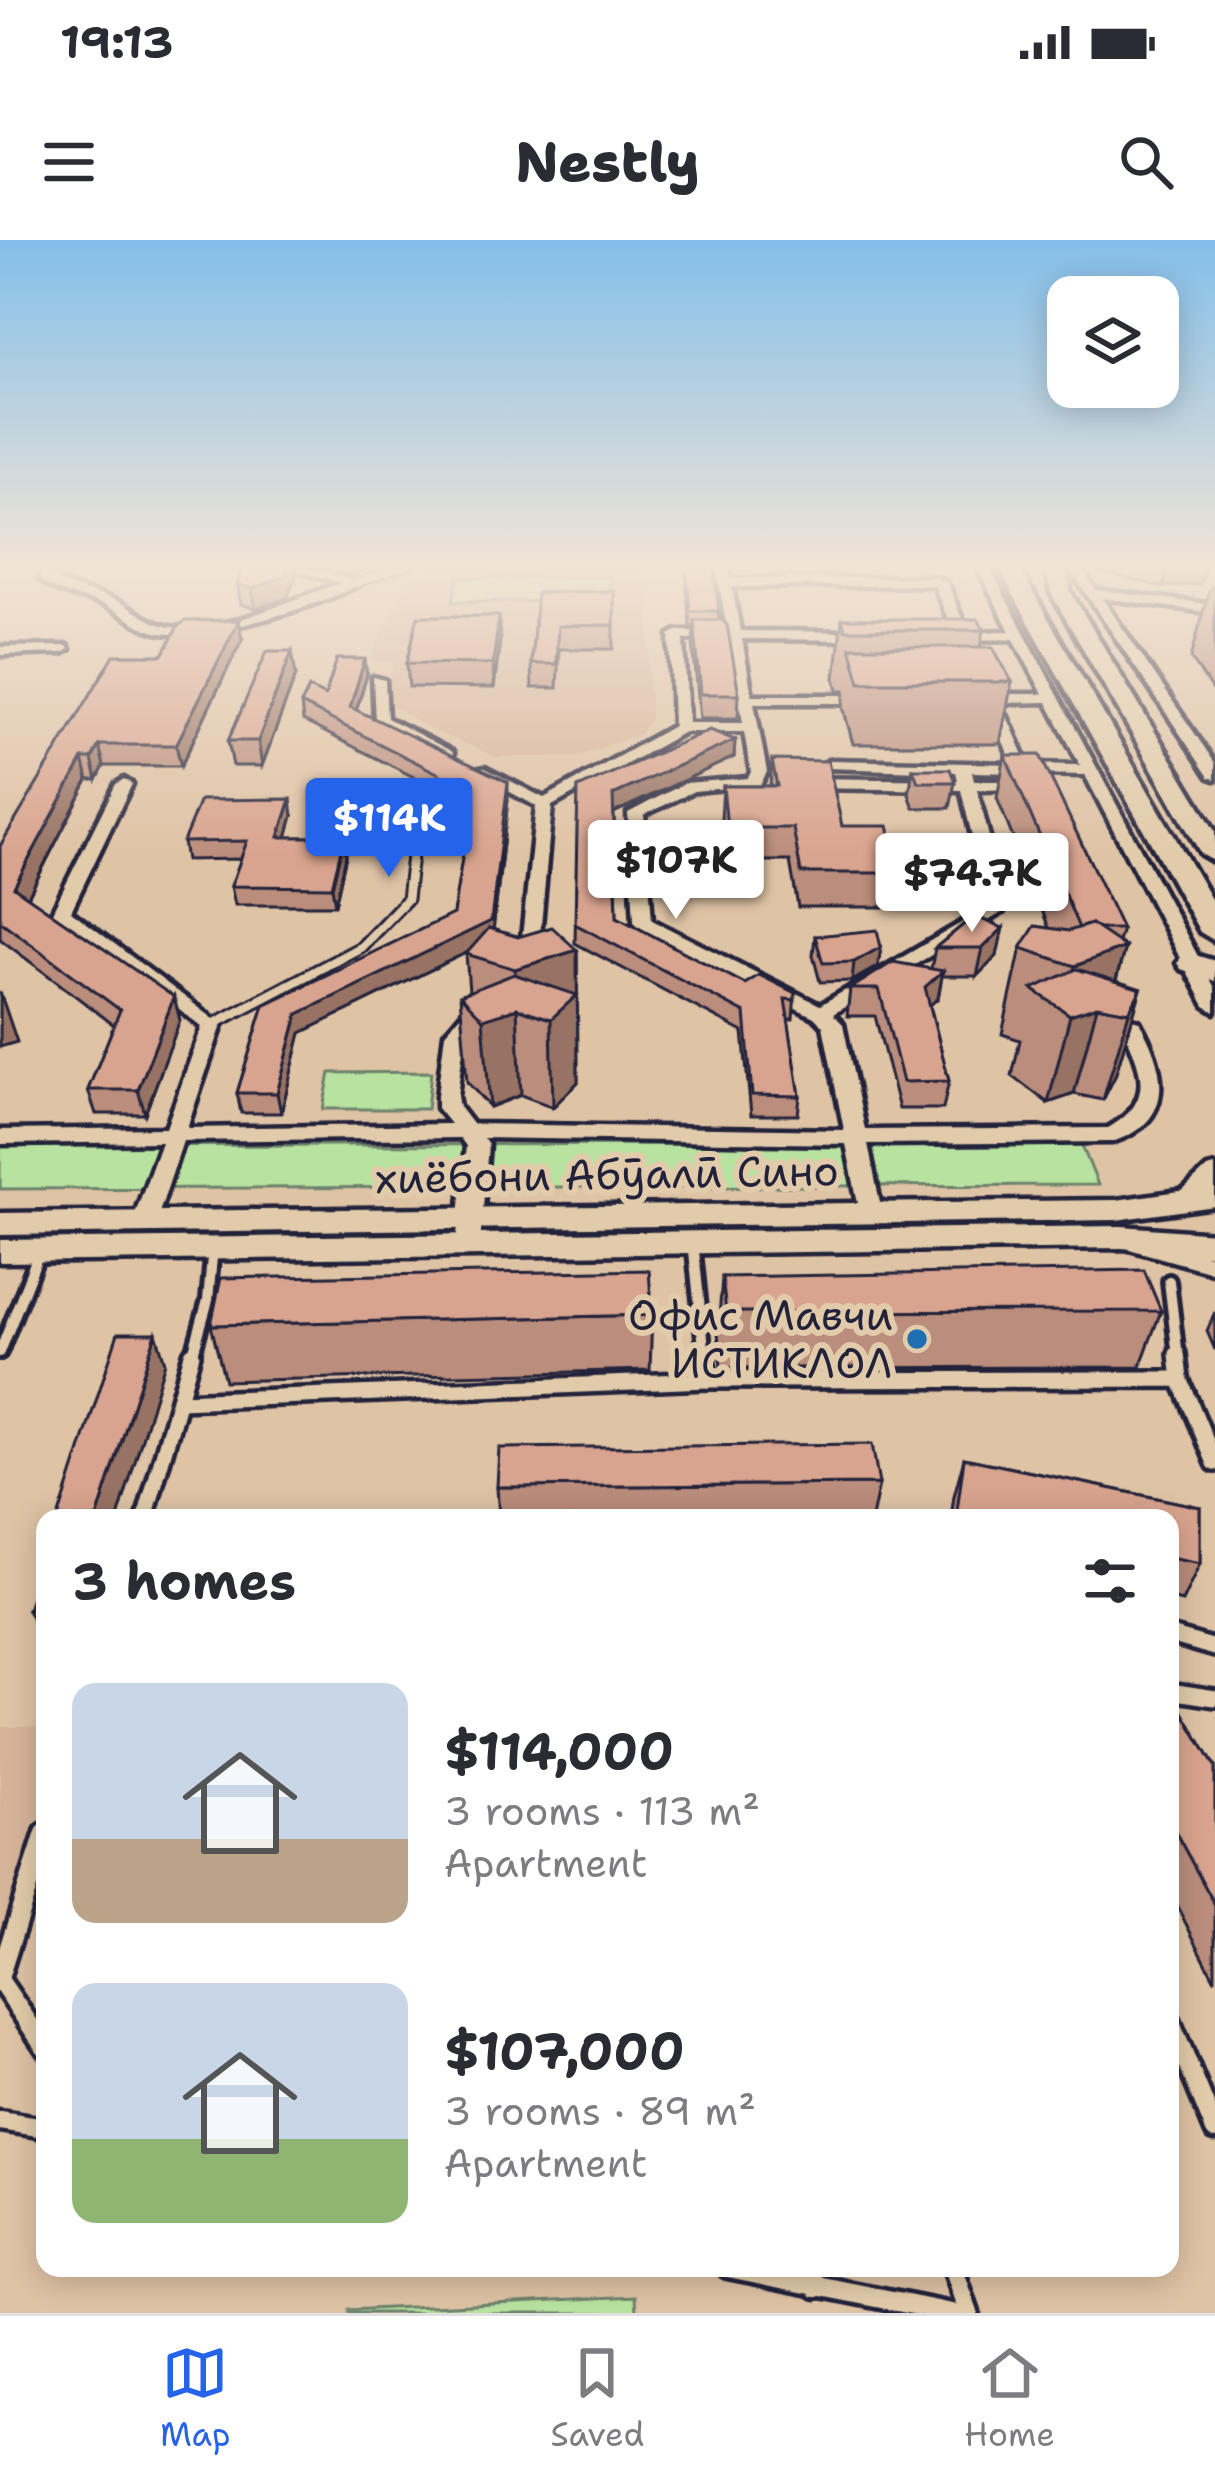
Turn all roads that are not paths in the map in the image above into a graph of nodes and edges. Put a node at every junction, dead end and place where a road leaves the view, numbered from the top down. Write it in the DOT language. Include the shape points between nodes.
graph roads {
  1 [pos="676,662"];
  2 [pos="738,662"];
  3 [pos="1032,662"];
  4 [pos="1061,662"];
  5 [pos="1102,662"];
  6 [pos="1138,662"];
  7 [pos="1152,662"];
  8 [pos="1144,670"];
  9 [pos="981,678"];
  10 [pos="378,680"];
  11 [pos="1052,698"];
  12 [pos="745,699"];
  13 [pos="902,699"];
  14 [pos="969,699"];
  15 [pos="992,699"];
  16 [pos="750,727"];
  17 [pos="681,728"];
  18 [pos="830,765"];
  19 [pos="1023,768"];
  20 [pos="1089,770"];
  21 [pos="1215,774"];
  22 [pos="965,776"];
  23 [pos="790,783"];
  24 [pos="124,784"];
  25 [pos="544,804"];
  26 [pos="414,838"];
  27 [pos="1215,854"];
  28 [pos="1215,932"];
  29 [pos="1204,968"];
  30 [pos="1215,1006"];
  31 [pos="821,1013"];
  32 [pos="212,1025"];
  33 [pos="1132,1025"];
  34 [pos="466,1131"];
  35 [pos="174,1135"];
  36 [pos="0,1137"];
  37 [pos="856,1137"];
  38 [pos="1215,1173"];
  39 [pos="1200,1198"];
  40 [pos="871,1213"];
  41 [pos="144,1222"];
  42 [pos="0,1224"];
  43 [pos="469,1232"];
  44 [pos="1117,1238"];
  45 [pos="693,1242"];
  46 [pos="1215,1244"];
  47 [pos="214,1247"];
  48 [pos="40,1250"];
  49 [pos="0,1251"];
  50 [pos="1215,1265"];
  51 [pos="1168,1282"];
  52 [pos="6,1324"];
  53 [pos="0,1350"];
  54 [pos="1180,1379"];
  55 [pos="708,1380"];
  56 [pos="179,1401"];
  57 [pos="1215,1462"];
  58 [pos="148,1509"];
  59 [pos="1179,1638"];
  60 [pos="1215,1648"];
  61 [pos="1179,1692"];
  62 [pos="1215,1698"];
  63 [pos="36,1862"];
  64 [pos="0,1978"];
  65 [pos="36,2033"];
  66 [pos="1179,2043"];
  67 [pos="0,2121"];
  68 [pos="36,2127"];
  69 [pos="1215,2130"];
  70 [pos="956,2277"];
  71 [pos="815,2278"];
  72 [pos="952,2313"];
  73 [pos="969,2313"];
  1 -- 17 [label="street"];
  2 -- 12 [label="street"];
  3 -- 11 [label="street"];
  4 -- 28 [label="main road"];
  5 -- 27 [label="main road"];
  6 -- 8 [label="street"];
  7 -- 8 [label="street"];
  8 -- 21 [label="street"];
  9 -- 15 [label="street"];
  10 -- 25 [label="street" via="380,720"];
  11 -- 15 [label="street"];
  11 -- 20 [label="street"];
  12 -- 13 [label="street"];
  12 -- 16 [label="street"];
  14 -- 15 [label="street"];
  15 -- 19 [label="street"];
  16 -- 17 [label="street"];
  16 -- 31 [label="street" via="761,783 691,786 637,813 643,922"];
  17 -- 25 [label="street"];
  18 -- 22 [label="street"];
  19 -- 20 [label="street"];
  19 -- 22 [label="street" via="1030,786"];
  20 -- 29 [label="street"];
  22 -- 23 [label="street"];
  22 -- 31 [label="street" via="994,912"];
  24 -- 32 [label="street" via="61,912"];
  25 -- 34 [label="street" via="530,947 455,1033 448,1108"];
  26 -- 32 [label="lane" via="407,899 361,947"];
  29 -- 30 [label="street"];
  31 -- 37 [label="street" via="837,1037"];
  32 -- 35 [label="street"];
  33 -- 37 [label="street" via="1152,1070 1151,1102 1136,1124 1112,1135"];
  34 -- 35 [label="street"];
  34 -- 37 [label="street"];
  34 -- 43 [label="street" via="477,1145"];
  35 -- 36 [label="street"];
  35 -- 41 [label="street"];
  37 -- 40 [label="street"];
  38 -- 39 [label="street"];
  39 -- 40 [label="main road, хиёбони Абӯалӣ Сино" via="1116,1210"];
  40 -- 43 [label="main road, хиёбони Абӯалӣ Сино"];
  41 -- 42 [label="main road, хиёбони Абӯалӣ Сино"];
  41 -- 43 [label="main road, хиёбони Абӯалӣ Сино"];
  43 -- 45 [label="main road, хиёбони Абӯалӣ Сино"];
  43 -- 47 [label="main road, хиёбони Абӯалӣ Сино"];
  44 -- 45 [label="main road, хиёбони Абӯалӣ Сино"];
  44 -- 46 [label="main road, хиёбони Абӯалӣ Сино"];
  44 -- 50 [label="street"];
  45 -- 55 [label="lane"];
  47 -- 48 [label="main road, хиёбони Абӯалӣ Сино"];
  47 -- 56 [label="lane"];
  48 -- 49 [label="main road, хиёбони Абӯалӣ Сино"];
  48 -- 52 [label="lane"];
  51 -- 54 [label="lane"];
  52 -- 53 [label="lane"];
  54 -- 55 [label="lane"];
  54 -- 57 [label="lane"];
  55 -- 56 [label="lane"];
  56 -- 58 [label="lane"];
  59 -- 60 [label="lane"];
  61 -- 62 [label="lane"];
  63 -- 64 [label="lane"];
  64 -- 65 [label="lane"];
  66 -- 69 [label="lane"];
  67 -- 68 [label="lane"];
  70 -- 73 [label="lane"];
  71 -- 72 [label="lane"];
}
